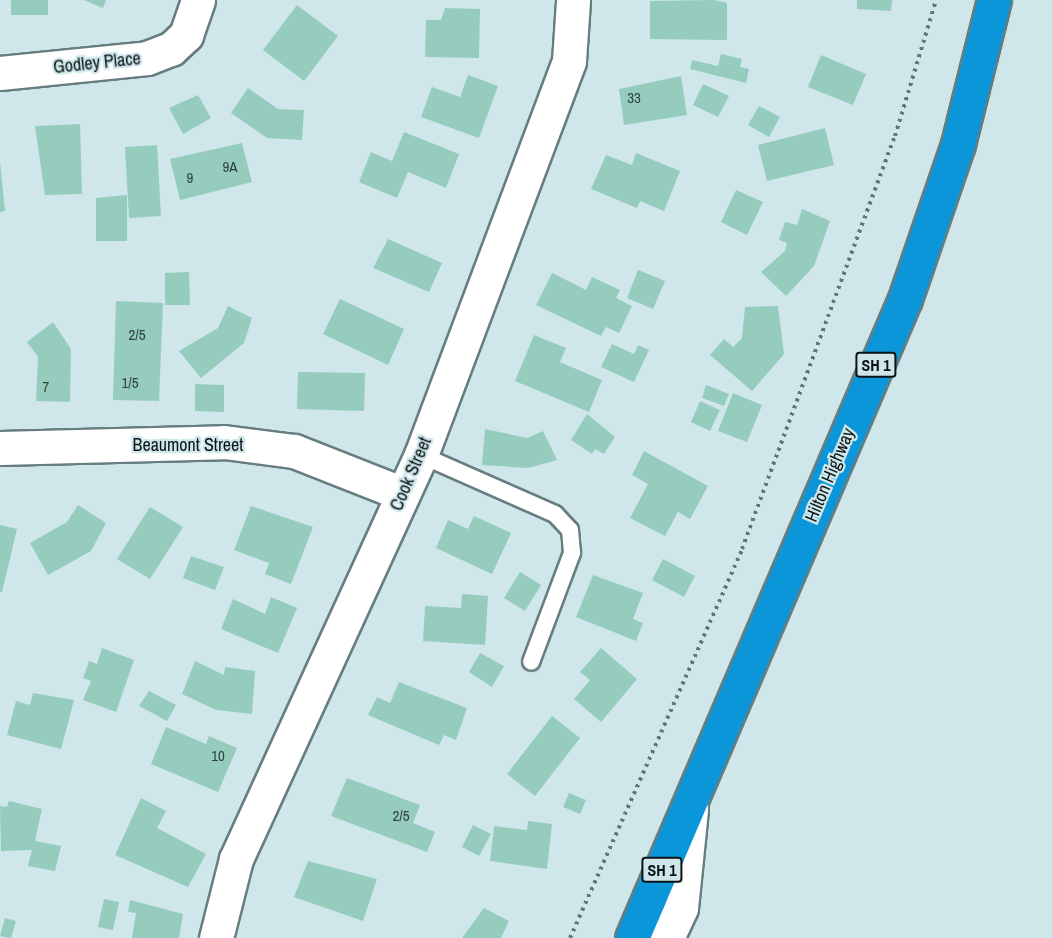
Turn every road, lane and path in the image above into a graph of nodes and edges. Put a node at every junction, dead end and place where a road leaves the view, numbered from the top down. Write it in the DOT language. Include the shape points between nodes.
graph roads {
  1 [pos="198,0"];
  2 [pos="573,0"];
  3 [pos="936,0"];
  4 [pos="994,0"];
  5 [pos="0,73"];
  6 [pos="0,448"];
  7 [pos="421,455"];
  8 [pos="403,494"];
  9 [pos="531,662"];
  10 [pos="691,801"];
  11 [pos="216,938"];
  12 [pos="570,938"];
  13 [pos="632,938"];
  14 [pos="667,938"];
  1 -- 5 [label="street, Godley Place" via="186,35 171,49 147,58"];
  2 -- 7 [label="street, Cook Street" via="569,62"];
  3 -- 12 [label="path" via="895,136 738,560 676,688"];
  4 -- 10 [label="highway, Hilton Highway / SH 1" via="958,144 905,299"];
  6 -- 8 [label="street, Beaumont Street" via="224,442 294,451"];
  7 -- 8 [label="street, Cook Street"];
  7 -- 9 [label="lane" via="555,514 570,530 572,553"];
  8 -- 11 [label="street, Cook Street" via="236,859"];
  10 -- 13 [label="highway, Hilton Highway / SH 1"];
  10 -- 14 [label="street" via="681,908"];
}
